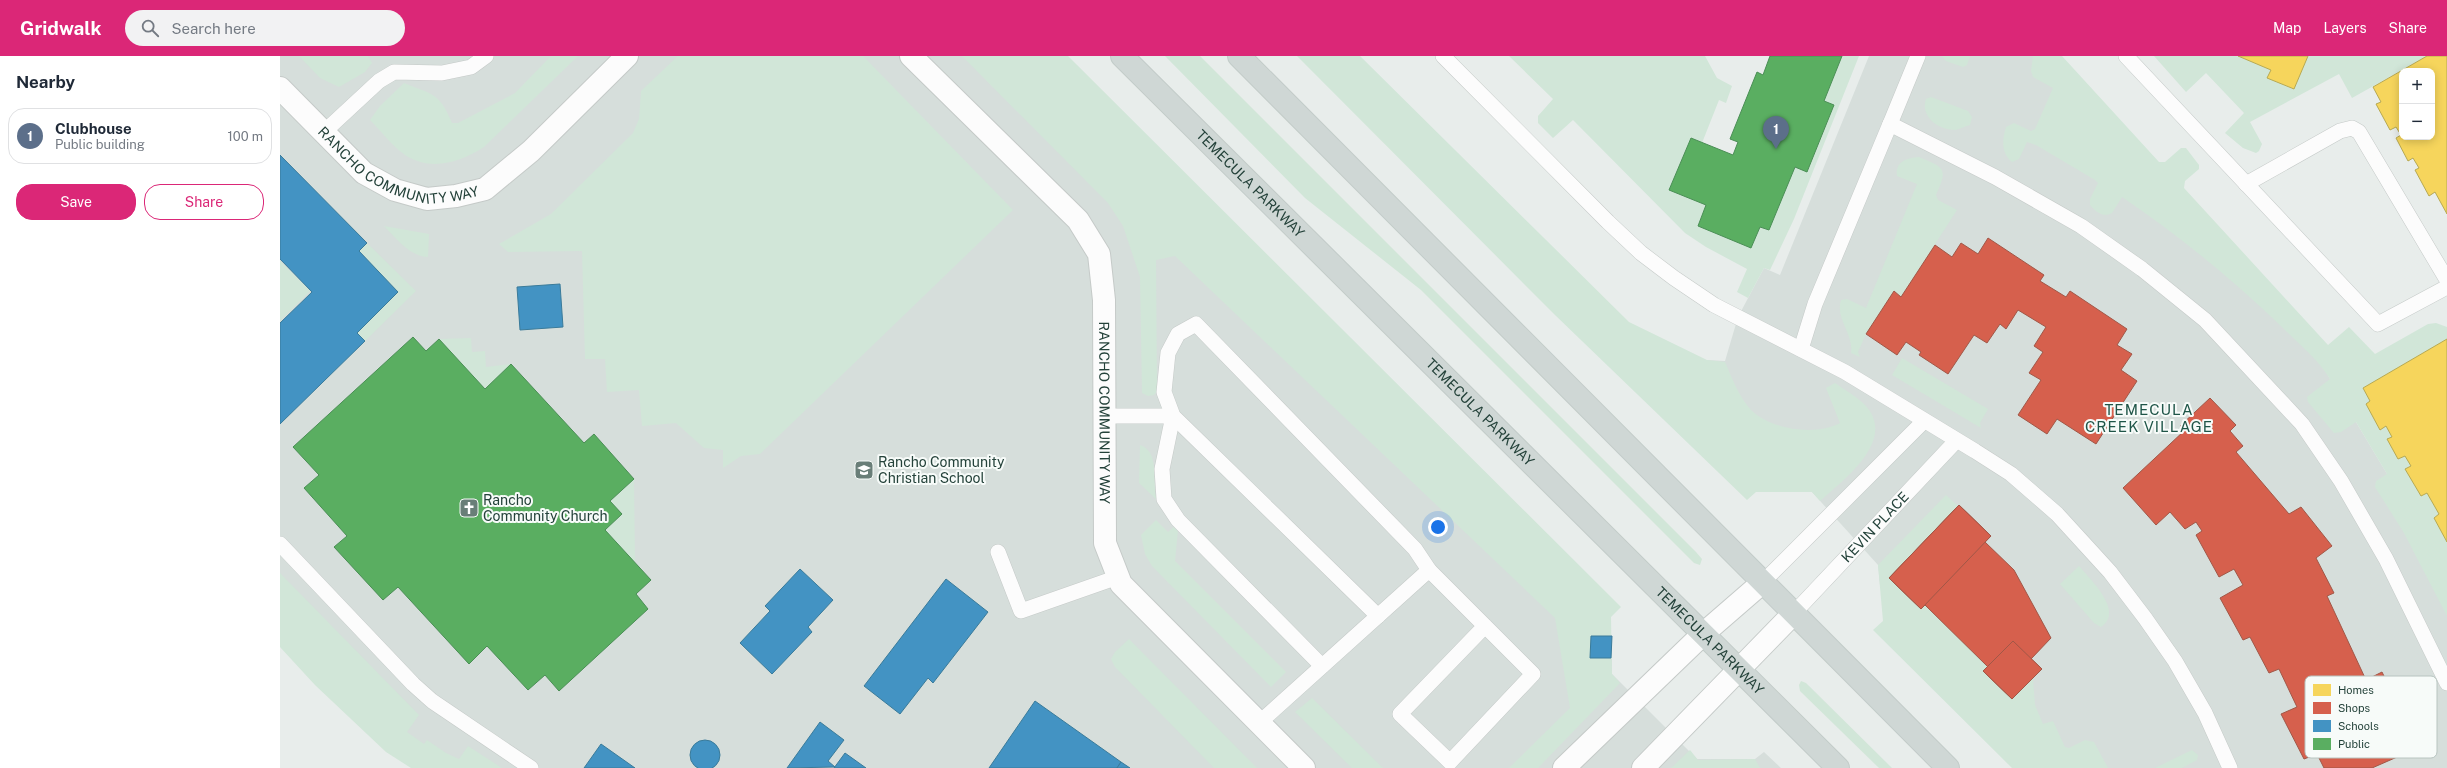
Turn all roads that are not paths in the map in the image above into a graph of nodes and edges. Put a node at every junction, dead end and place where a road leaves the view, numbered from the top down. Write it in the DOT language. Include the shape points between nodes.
graph roads {
  1 [pos="486,56"];
  2 [pos="627,56"];
  3 [pos="911,56"];
  4 [pos="1122,56"];
  5 [pos="1239,56"];
  6 [pos="1443,56"];
  7 [pos="1918,56"];
  8 [pos="2126,56"];
  9 [pos="280,88"];
  10 [pos="1890,124"];
  11 [pos="324,132"];
  12 [pos="2246,184"];
  13 [pos="2447,280"];
  14 [pos="2447,288"];
  15 [pos="1800,349"];
  16 [pos="1104,416"];
  17 [pos="1173,416"];
  18 [pos="1924,421"];
  19 [pos="1956,441"];
  20 [pos="280,544"];
  21 [pos="998,552"];
  22 [pos="1429,570"];
  23 [pos="1118,577"];
  24 [pos="1763,582"];
  25 [pos="1794,613"];
  26 [pos="1378,616"];
  27 [pos="1485,626"];
  28 [pos="1703,634"];
  29 [pos="1322,666"];
  30 [pos="1739,669"];
  31 [pos="2447,683"];
  32 [pos="1259,723"];
  33 [pos="531,768"];
  34 [pos="1304,768"];
  35 [pos="1564,768"];
  36 [pos="1643,768"];
  37 [pos="1838,768"];
  38 [pos="1948,768"];
  39 [pos="2230,768"];
  1 -- 11 [label="lane" via="471,67 442,73 394,72 379,81"];
  2 -- 11 [label="street, RANCHO COMMUNITY WAY" via="531,151 485,189 427,199 395,190 364,173"];
  3 -- 16 [label="street, RANCHO COMMUNITY WAY" via="1078,220 1099,254 1104,300"];
  4 -- 28 [label="main road, TEMECULA PARKWAY"];
  5 -- 24 [label="main road"];
  6 -- 15 [label="lane" via="1641,253 1714,305"];
  7 -- 10 [label="lane"];
  8 -- 12 [label="lane"];
  9 -- 11 [label="street, RANCHO COMMUNITY WAY"];
  10 -- 15 [label="lane" via="1815,304"];
  10 -- 31 [label="lane" via="1995,177 2081,226 2142,269 2204,320 2302,424 2341,481 2386,559"];
  12 -- 13 [label="lane" via="2340,131 2352,128 2359,132"];
  12 -- 14 [label="lane" via="2378,324"];
  15 -- 18 [label="lane" via="1845,372"];
  16 -- 17 [label="lane"];
  16 -- 23 [label="street, RANCHO COMMUNITY WAY" via="1104,543"];
  17 -- 22 [label="lane" via="1164,392 1168,353 1178,334 1196,324 1415,549"];
  17 -- 26 [label="lane"];
  17 -- 29 [label="lane" via="1162,470 1164,499 1178,520"];
  18 -- 19 [label="lane"];
  18 -- 24 [label="lane"];
  19 -- 25 [label="lane, KEVIN PLACE"];
  19 -- 39 [label="lane" via="2011,474 2057,514 2110,572 2175,661 2204,713"];
  20 -- 33 [label="lane" via="432,701"];
  21 -- 23 [label="lane" via="1021,611"];
  22 -- 26 [label="lane"];
  22 -- 27 [label="lane"];
  23 -- 32 [label="street, RANCHO COMMUNITY WAY" via="1121,584"];
  24 -- 25 [label="main road"];
  24 -- 28 [label="street"];
  25 -- 30 [label="street"];
  25 -- 38 [label="main road"];
  26 -- 29 [label="lane"];
  27 -- 27 [label="lane" via="1533,674 1450,762 1400,714"];
  28 -- 30 [label="main road, TEMECULA PARKWAY"];
  28 -- 35 [label="street"];
  29 -- 32 [label="lane"];
  30 -- 36 [label="street"];
  30 -- 37 [label="main road, TEMECULA PARKWAY"];
  32 -- 34 [label="street, RANCHO COMMUNITY WAY"];
}
